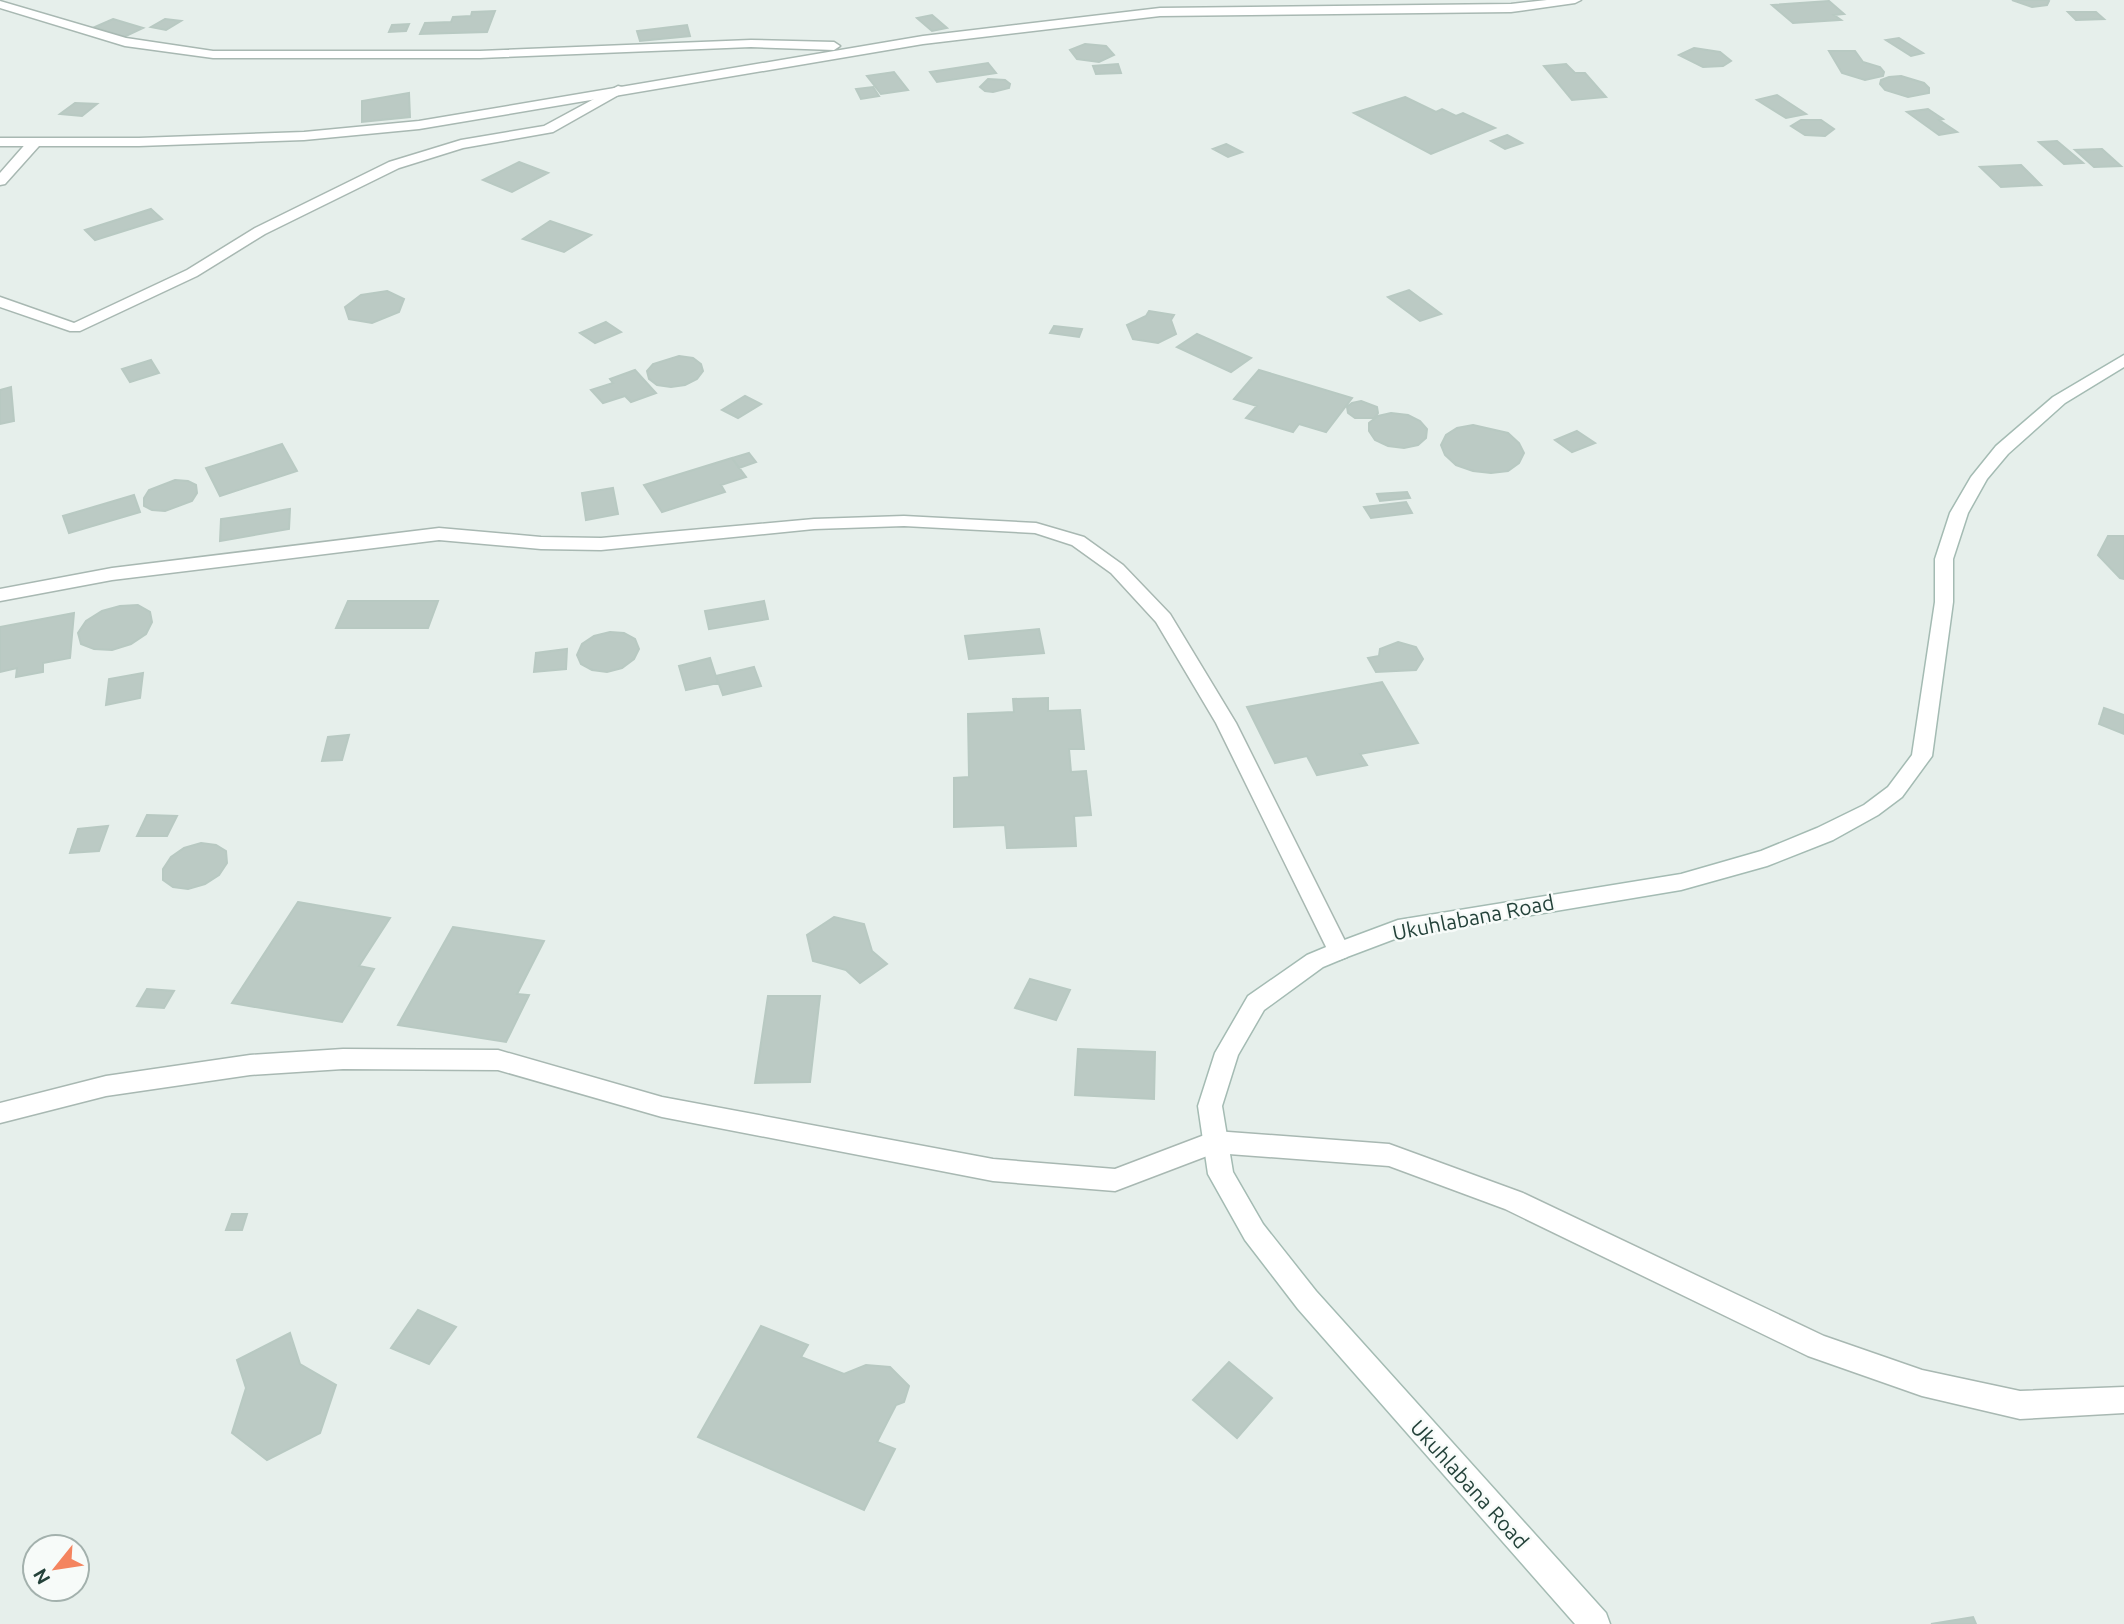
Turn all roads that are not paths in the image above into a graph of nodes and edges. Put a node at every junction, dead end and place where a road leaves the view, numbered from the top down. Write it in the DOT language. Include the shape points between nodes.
graph roads {
  1 [pos="1575,0"];
  2 [pos="0,4"];
  3 [pos="864,49"];
  4 [pos="618,90"];
  5 [pos="0,142"];
  6 [pos="34,143"];
  7 [pos="0,181"];
  8 [pos="0,302"];
  9 [pos="2124,359"];
  10 [pos="0,595"];
  11 [pos="1339,951"];
  12 [pos="0,1112"];
  13 [pos="1215,1142"];
  14 [pos="2124,1400"];
  15 [pos="1595,1624"];
  1 -- 3 [label="street" via="1439,10 1196,9"];
  2 -- 3 [label="street" via="121,40 227,56 614,51 727,43"];
  3 -- 4 [label="street"];
  4 -- 6 [label="street" via="419,125 139,142"];
  4 -- 8 [label="street" via="548,129 461,144 394,165 260,231 192,273 75,328"];
  5 -- 6 [label="street"];
  6 -- 7 [label="street"];
  9 -- 11 [label="street, Ukuhlabana Road" via="2059,400 2002,450 1959,513 1944,559 1944,602 1922,756 1895,792 1825,834 1767,858 1681,882 1398,929"];
  10 -- 11 [label="street" via="112,574 439,534 601,544 839,523 904,521 1036,528 1078,541 1117,569 1163,618 1226,723"];
  11 -- 13 [label="street, Ukuhlabana Road" via="1315,961 1256,1003 1227,1053 1210,1106"];
  12 -- 13 [label="street" via="106,1086 250,1065 343,1059 498,1060 662,1107 993,1170 1115,1180"];
  13 -- 14 [label="street" via="1389,1155 1514,1201 1818,1347 1922,1383 2020,1405"];
  13 -- 15 [label="street, Ukuhlabana Road" via="1221,1174 1254,1232 1307,1300"];
}
